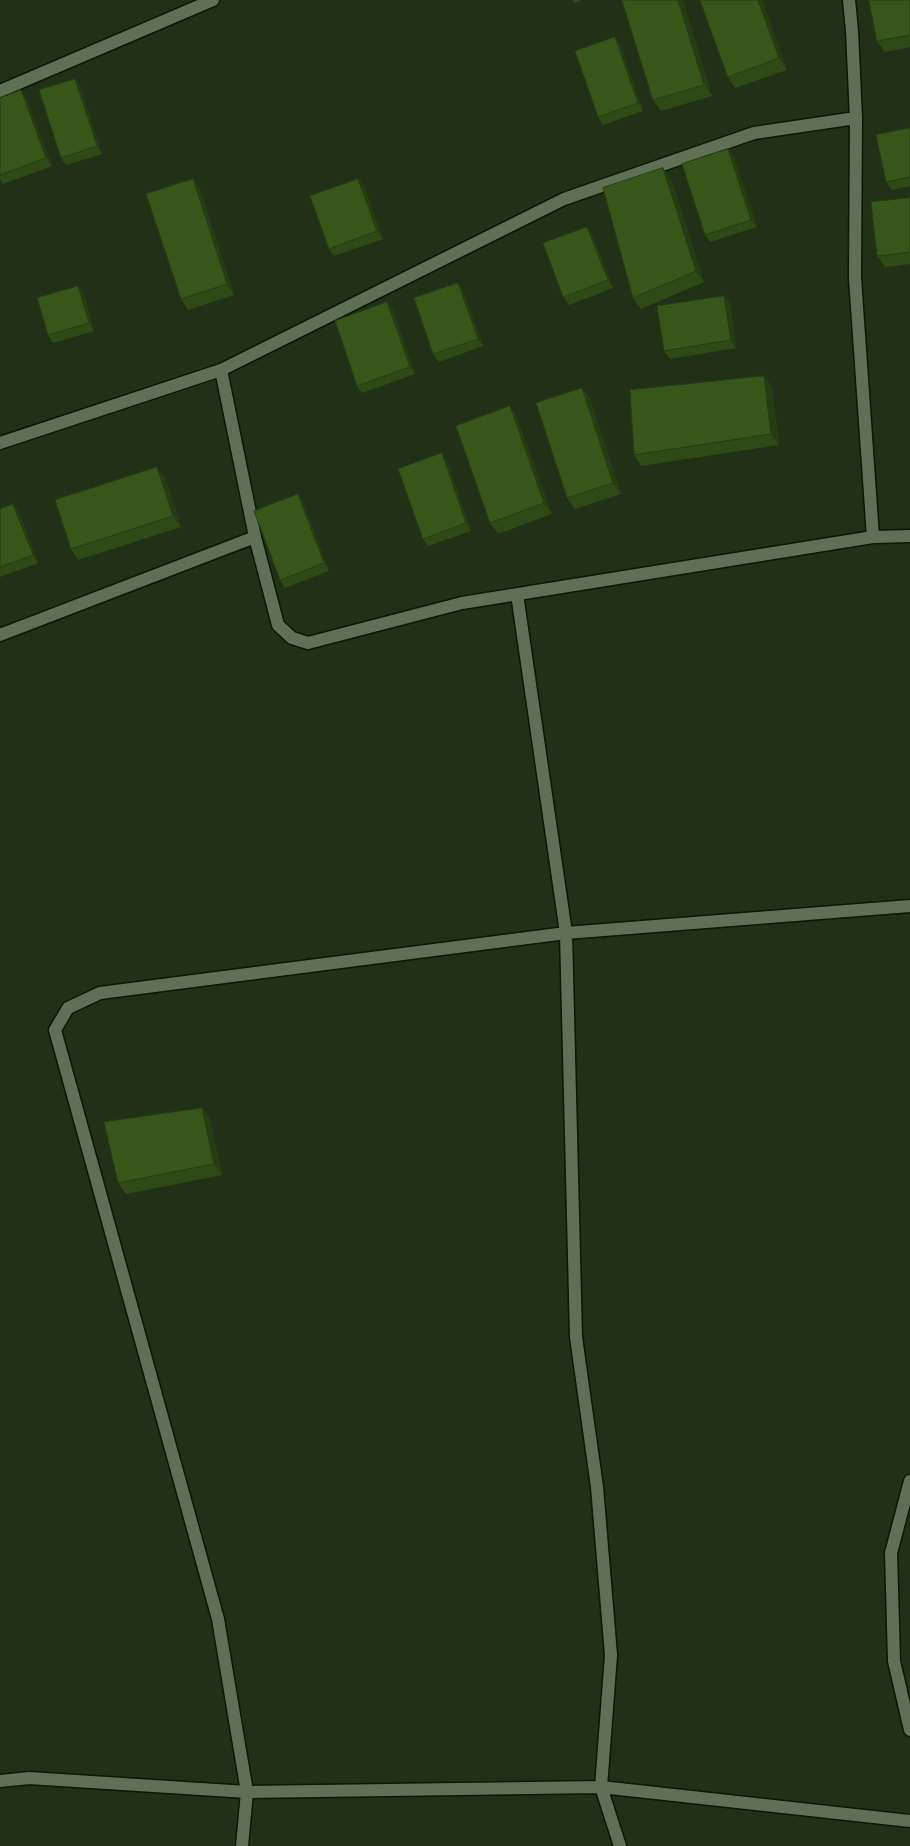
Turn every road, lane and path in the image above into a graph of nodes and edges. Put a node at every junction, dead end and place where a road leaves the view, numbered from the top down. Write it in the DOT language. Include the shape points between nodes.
graph roads {
  1 [pos="213,0"];
  2 [pos="848,0"];
  3 [pos="0,91"];
  4 [pos="856,118"];
  5 [pos="221,370"];
  6 [pos="0,443"];
  7 [pos="910,536"];
  8 [pos="255,537"];
  9 [pos="873,537"];
  10 [pos="517,594"];
  11 [pos="0,635"];
  12 [pos="910,906"];
  13 [pos="566,933"];
  14 [pos="910,1481"];
  15 [pos="910,1730"];
  16 [pos="0,1781"];
  17 [pos="602,1787"];
  18 [pos="247,1792"];
  19 [pos="910,1821"];
  20 [pos="242,1846"];
  21 [pos="620,1846"];
  1 -- 3 [label="street"];
  2 -- 4 [label="street"];
  4 -- 5 [label="street" via="754,133 564,199"];
  4 -- 9 [label="street" via="855,278"];
  5 -- 6 [label="street"];
  5 -- 8 [label="street"];
  7 -- 9 [label="street"];
  8 -- 10 [label="street" via="278,625 292,638 308,642 462,603"];
  8 -- 11 [label="street"];
  9 -- 10 [label="street"];
  10 -- 13 [label="street"];
  12 -- 13 [label="street"];
  13 -- 17 [label="street" via="576,1337 597,1486 611,1656"];
  13 -- 18 [label="street" via="100,993 68,1008 55,1030 218,1619"];
  14 -- 15 [label="street" via="892,1553 894,1661"];
  16 -- 18 [label="street" via="28,1778"];
  17 -- 18 [label="street"];
  17 -- 19 [label="street"];
  17 -- 21 [label="street"];
  18 -- 20 [label="street"];
}
